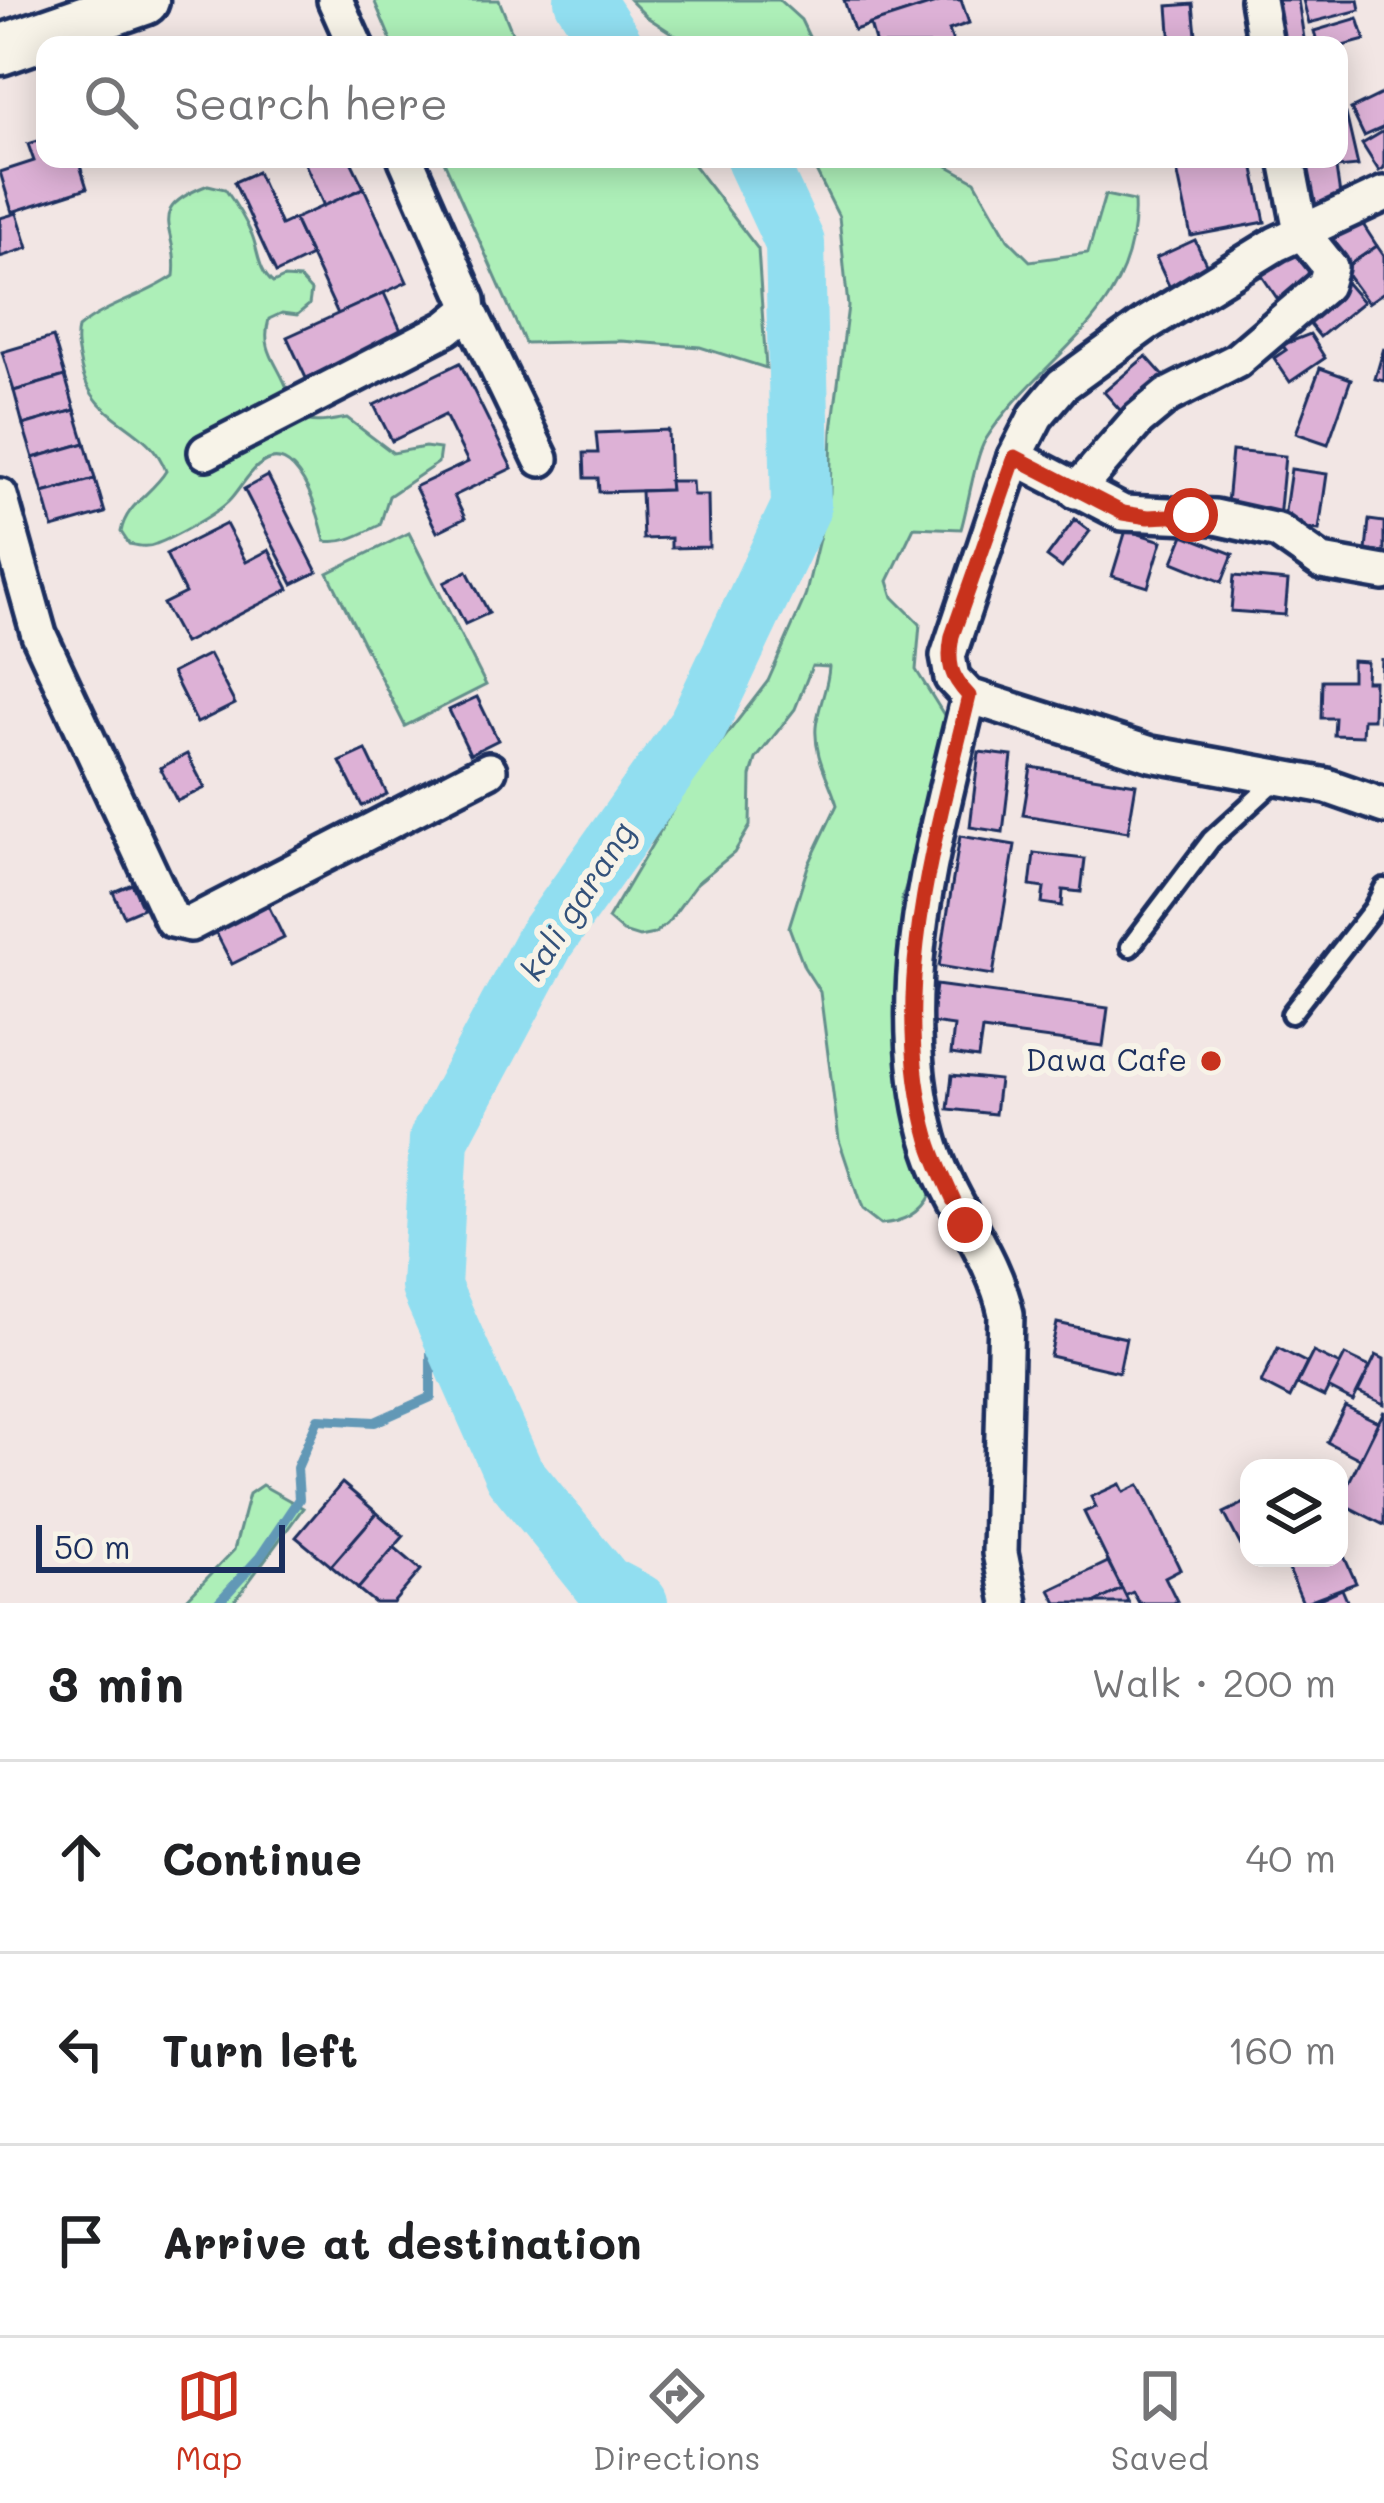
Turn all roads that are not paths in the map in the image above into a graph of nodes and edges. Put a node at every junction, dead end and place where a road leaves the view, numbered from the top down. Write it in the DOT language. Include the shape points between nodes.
graph roads {
  1 [pos="144,0"];
  2 [pos="335,0"];
  3 [pos="1258,0"];
  4 [pos="40,36"];
  5 [pos="351,36"];
  6 [pos="1264,36"];
  7 [pos="36,38"];
  8 [pos="0,50"];
  9 [pos="410,168"];
  10 [pos="1289,168"];
  11 [pos="1384,194"];
  12 [pos="1301,231"];
  13 [pos="470,310"];
  14 [pos="206,452"];
  15 [pos="1015,457"];
  16 [pos="541,459"];
  17 [pos="1076,491"];
  18 [pos="0,496"];
  19 [pos="1384,573"];
  20 [pos="969,696"];
  21 [pos="489,770"];
  22 [pos="1280,778"];
  23 [pos="1384,806"];
  24 [pos="1384,888"];
  25 [pos="1130,947"];
  26 [pos="1291,1014"];
  27 [pos="1010,1603"];
  1 -- 4 [label="street"];
  2 -- 5 [label="street"];
  3 -- 6 [label="street"];
  7 -- 8 [label="street"];
  9 -- 13 [label="street"];
  10 -- 12 [label="street"];
  11 -- 12 [label="street"];
  12 -- 15 [label="street" via="1062,385"];
  12 -- 17 [label="street" via="1330,267 1325,285 1236,361 1167,396"];
  13 -- 14 [label="street"];
  13 -- 16 [label="street"];
  15 -- 17 [label="street"];
  15 -- 20 [label="street" via="948,656 952,678"];
  17 -- 19 [label="street" via="1123,513 1215,517 1278,531 1322,562"];
  18 -- 21 [label="street" via="39,635 172,920 190,924"];
  20 -- 22 [label="street" via="1151,754"];
  20 -- 27 [label="street" via="920,926 913,1028 930,1141 999,1281 1006,1314 1000,1552"];
  22 -- 23 [label="street"];
  22 -- 25 [label="lane" via="1211,840"];
  24 -- 26 [label="lane"];
}
